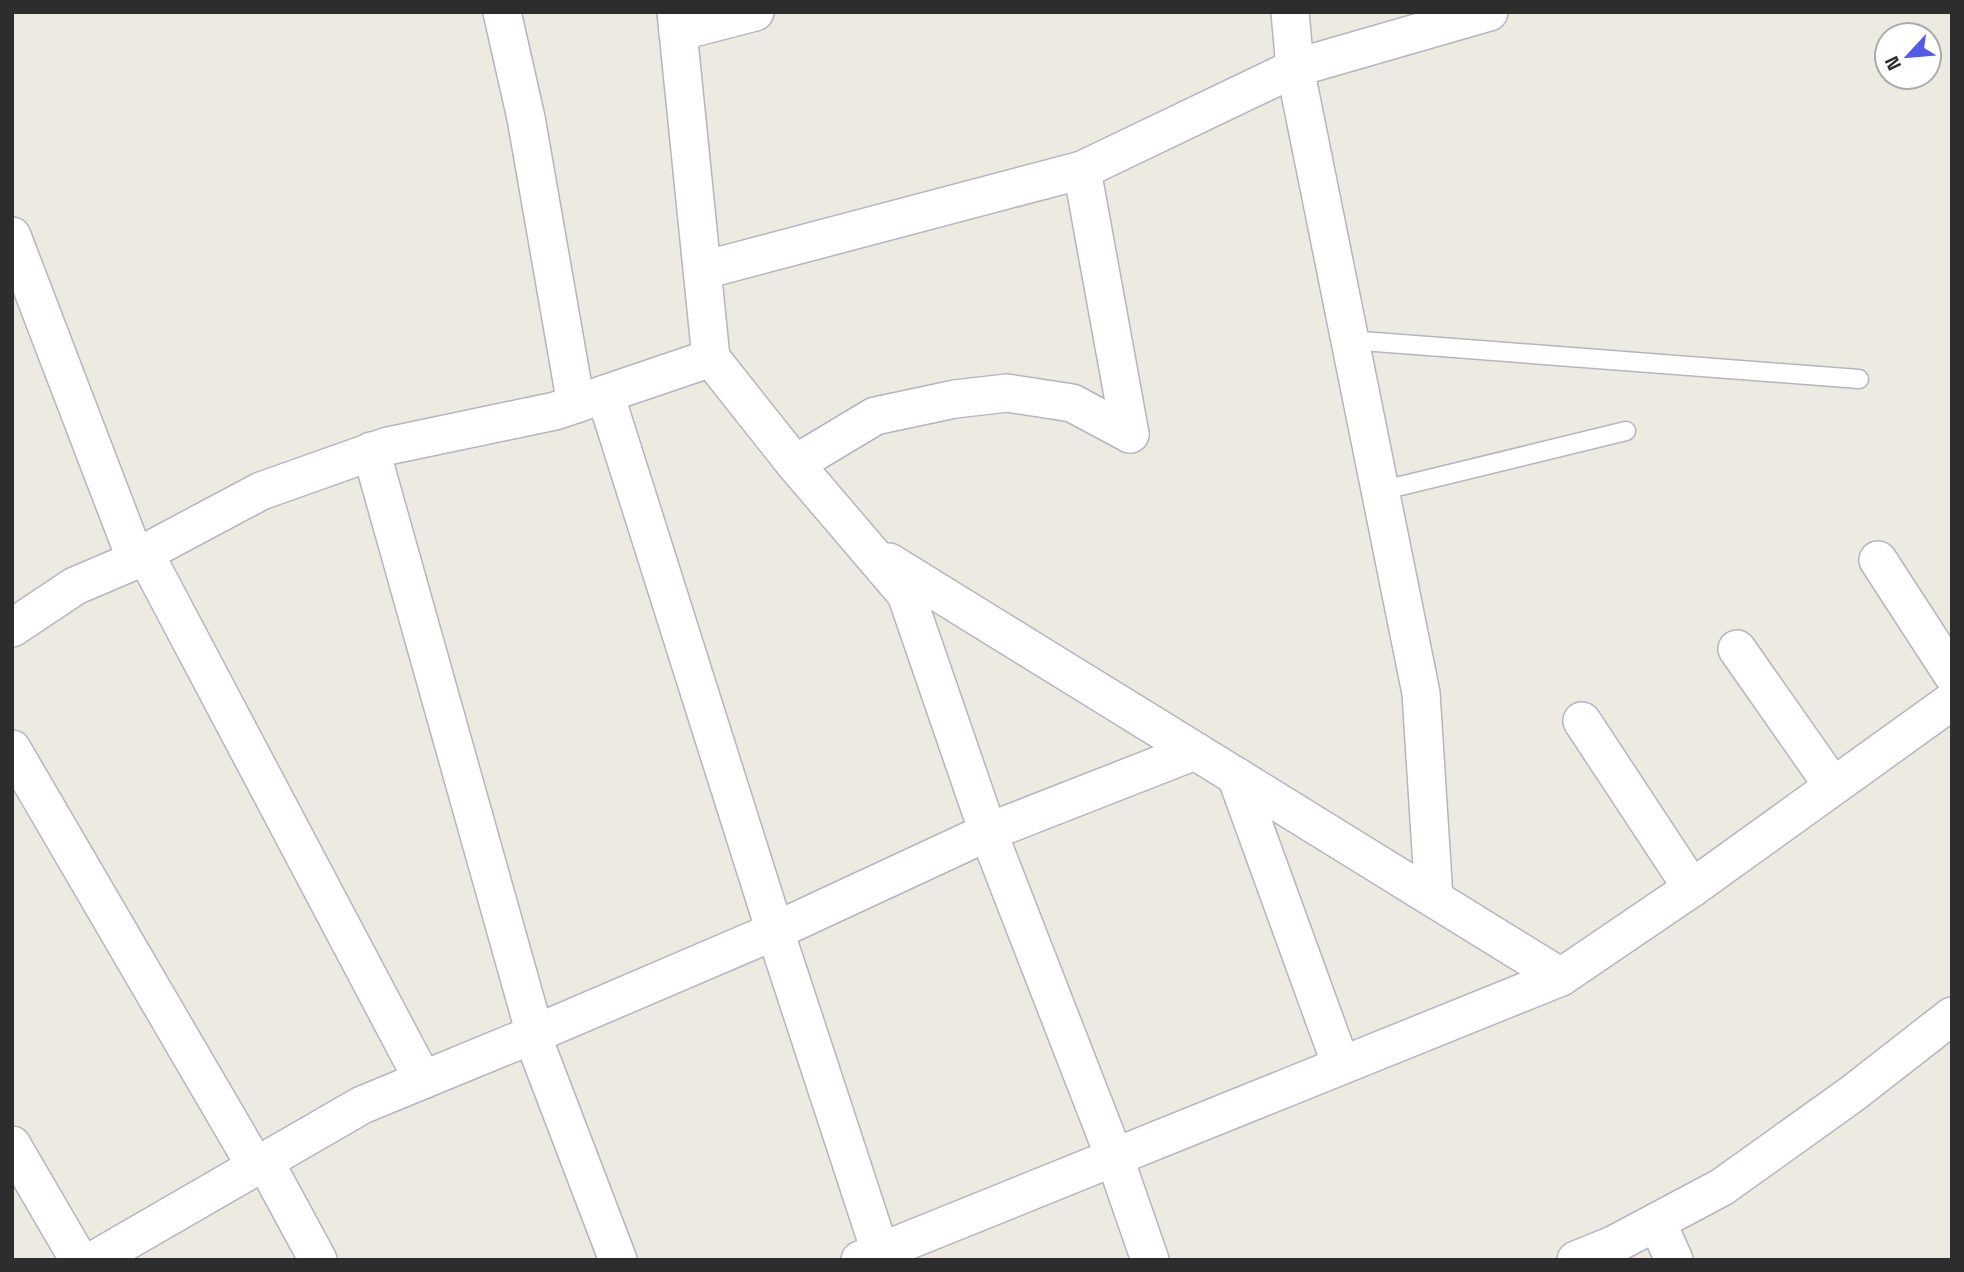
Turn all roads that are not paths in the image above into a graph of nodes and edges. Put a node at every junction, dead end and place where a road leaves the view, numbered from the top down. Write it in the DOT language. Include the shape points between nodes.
graph roads {
  1 [pos="502,12"];
  2 [pos="755,12"];
  3 [pos="1290,12"];
  4 [pos="1489,12"];
  5 [pos="677,22"];
  6 [pos="1294,68"];
  7 [pos="1082,170"];
  8 [pos="12,236"];
  9 [pos="704,270"];
  10 [pos="1349,340"];
  11 [pos="711,359"];
  12 [pos="1859,379"];
  13 [pos="590,399"];
  14 [pos="1626,431"];
  15 [pos="371,452"];
  16 [pos="795,464"];
  17 [pos="1380,491"];
  18 [pos="867,548"];
  19 [pos="140,557"];
  20 [pos="1878,560"];
  21 [pos="12,628"];
  22 [pos="1737,649"];
  23 [pos="1952,674"];
  24 [pos="1952,701"];
  25 [pos="1582,721"];
  26 [pos="12,749"];
  27 [pos="1195,751"];
  28 [pos="1236,776"];
  29 [pos="1833,786"];
  30 [pos="988,832"];
  31 [pos="1692,888"];
  32 [pos="1434,898"];
  33 [pos="775,931"];
  34 [pos="1561,977"];
  35 [pos="1952,1016"];
  36 [pos="534,1035"];
  37 [pos="1341,1065"];
  38 [pos="423,1080"];
  39 [pos="12,1145"];
  40 [pos="1114,1156"];
  41 [pos="260,1164"];
  42 [pos="1657,1222"];
  43 [pos="870,1256"];
  44 [pos="79,1260"];
  45 [pos="94,1260"];
  46 [pos="318,1260"];
  47 [pos="618,1260"];
  48 [pos="1150,1260"];
  49 [pos="1576,1260"];
  50 [pos="1674,1260"];
  1 -- 13 [label="street"];
  2 -- 5 [label="street"];
  3 -- 6 [label="street"];
  4 -- 6 [label="street"];
  5 -- 9 [label="street"];
  6 -- 7 [label="street"];
  6 -- 10 [label="street"];
  7 -- 9 [label="street"];
  7 -- 16 [label="street" via="1130,434 1072,403 1007,393 875,416"];
  8 -- 19 [label="street"];
  9 -- 11 [label="street"];
  10 -- 12 [label="lane"];
  10 -- 17 [label="street"];
  11 -- 13 [label="street"];
  11 -- 16 [label="street"];
  13 -- 15 [label="street"];
  13 -- 33 [label="street"];
  14 -- 17 [label="lane"];
  15 -- 19 [label="street" via="261,491"];
  15 -- 36 [label="street"];
  16 -- 18 [label="street"];
  17 -- 32 [label="street" via="1421,693"];
  18 -- 27 [label="street"];
  18 -- 30 [label="street" via="906,594"];
  19 -- 21 [label="street" via="75,586"];
  19 -- 38 [label="street"];
  20 -- 23 [label="street"];
  22 -- 29 [label="street"];
  24 -- 29 [label="street"];
  25 -- 31 [label="street"];
  26 -- 41 [label="street"];
  27 -- 28 [label="street"];
  27 -- 30 [label="street"];
  28 -- 32 [label="street"];
  28 -- 37 [label="street"];
  29 -- 31 [label="street"];
  30 -- 33 [label="street"];
  30 -- 40 [label="street"];
  31 -- 34 [label="street"];
  32 -- 34 [label="street"];
  33 -- 36 [label="street"];
  33 -- 43 [label="street"];
  34 -- 37 [label="street"];
  35 -- 42 [label="street" via="1722,1187"];
  36 -- 38 [label="street"];
  36 -- 47 [label="street"];
  37 -- 40 [label="street"];
  38 -- 41 [label="street" via="362,1105"];
  39 -- 44 [label="street"];
  40 -- 43 [label="street"];
  40 -- 48 [label="street"];
  41 -- 45 [label="street"];
  41 -- 46 [label="street"];
  42 -- 49 [label="street"];
  42 -- 50 [label="street"];
}
